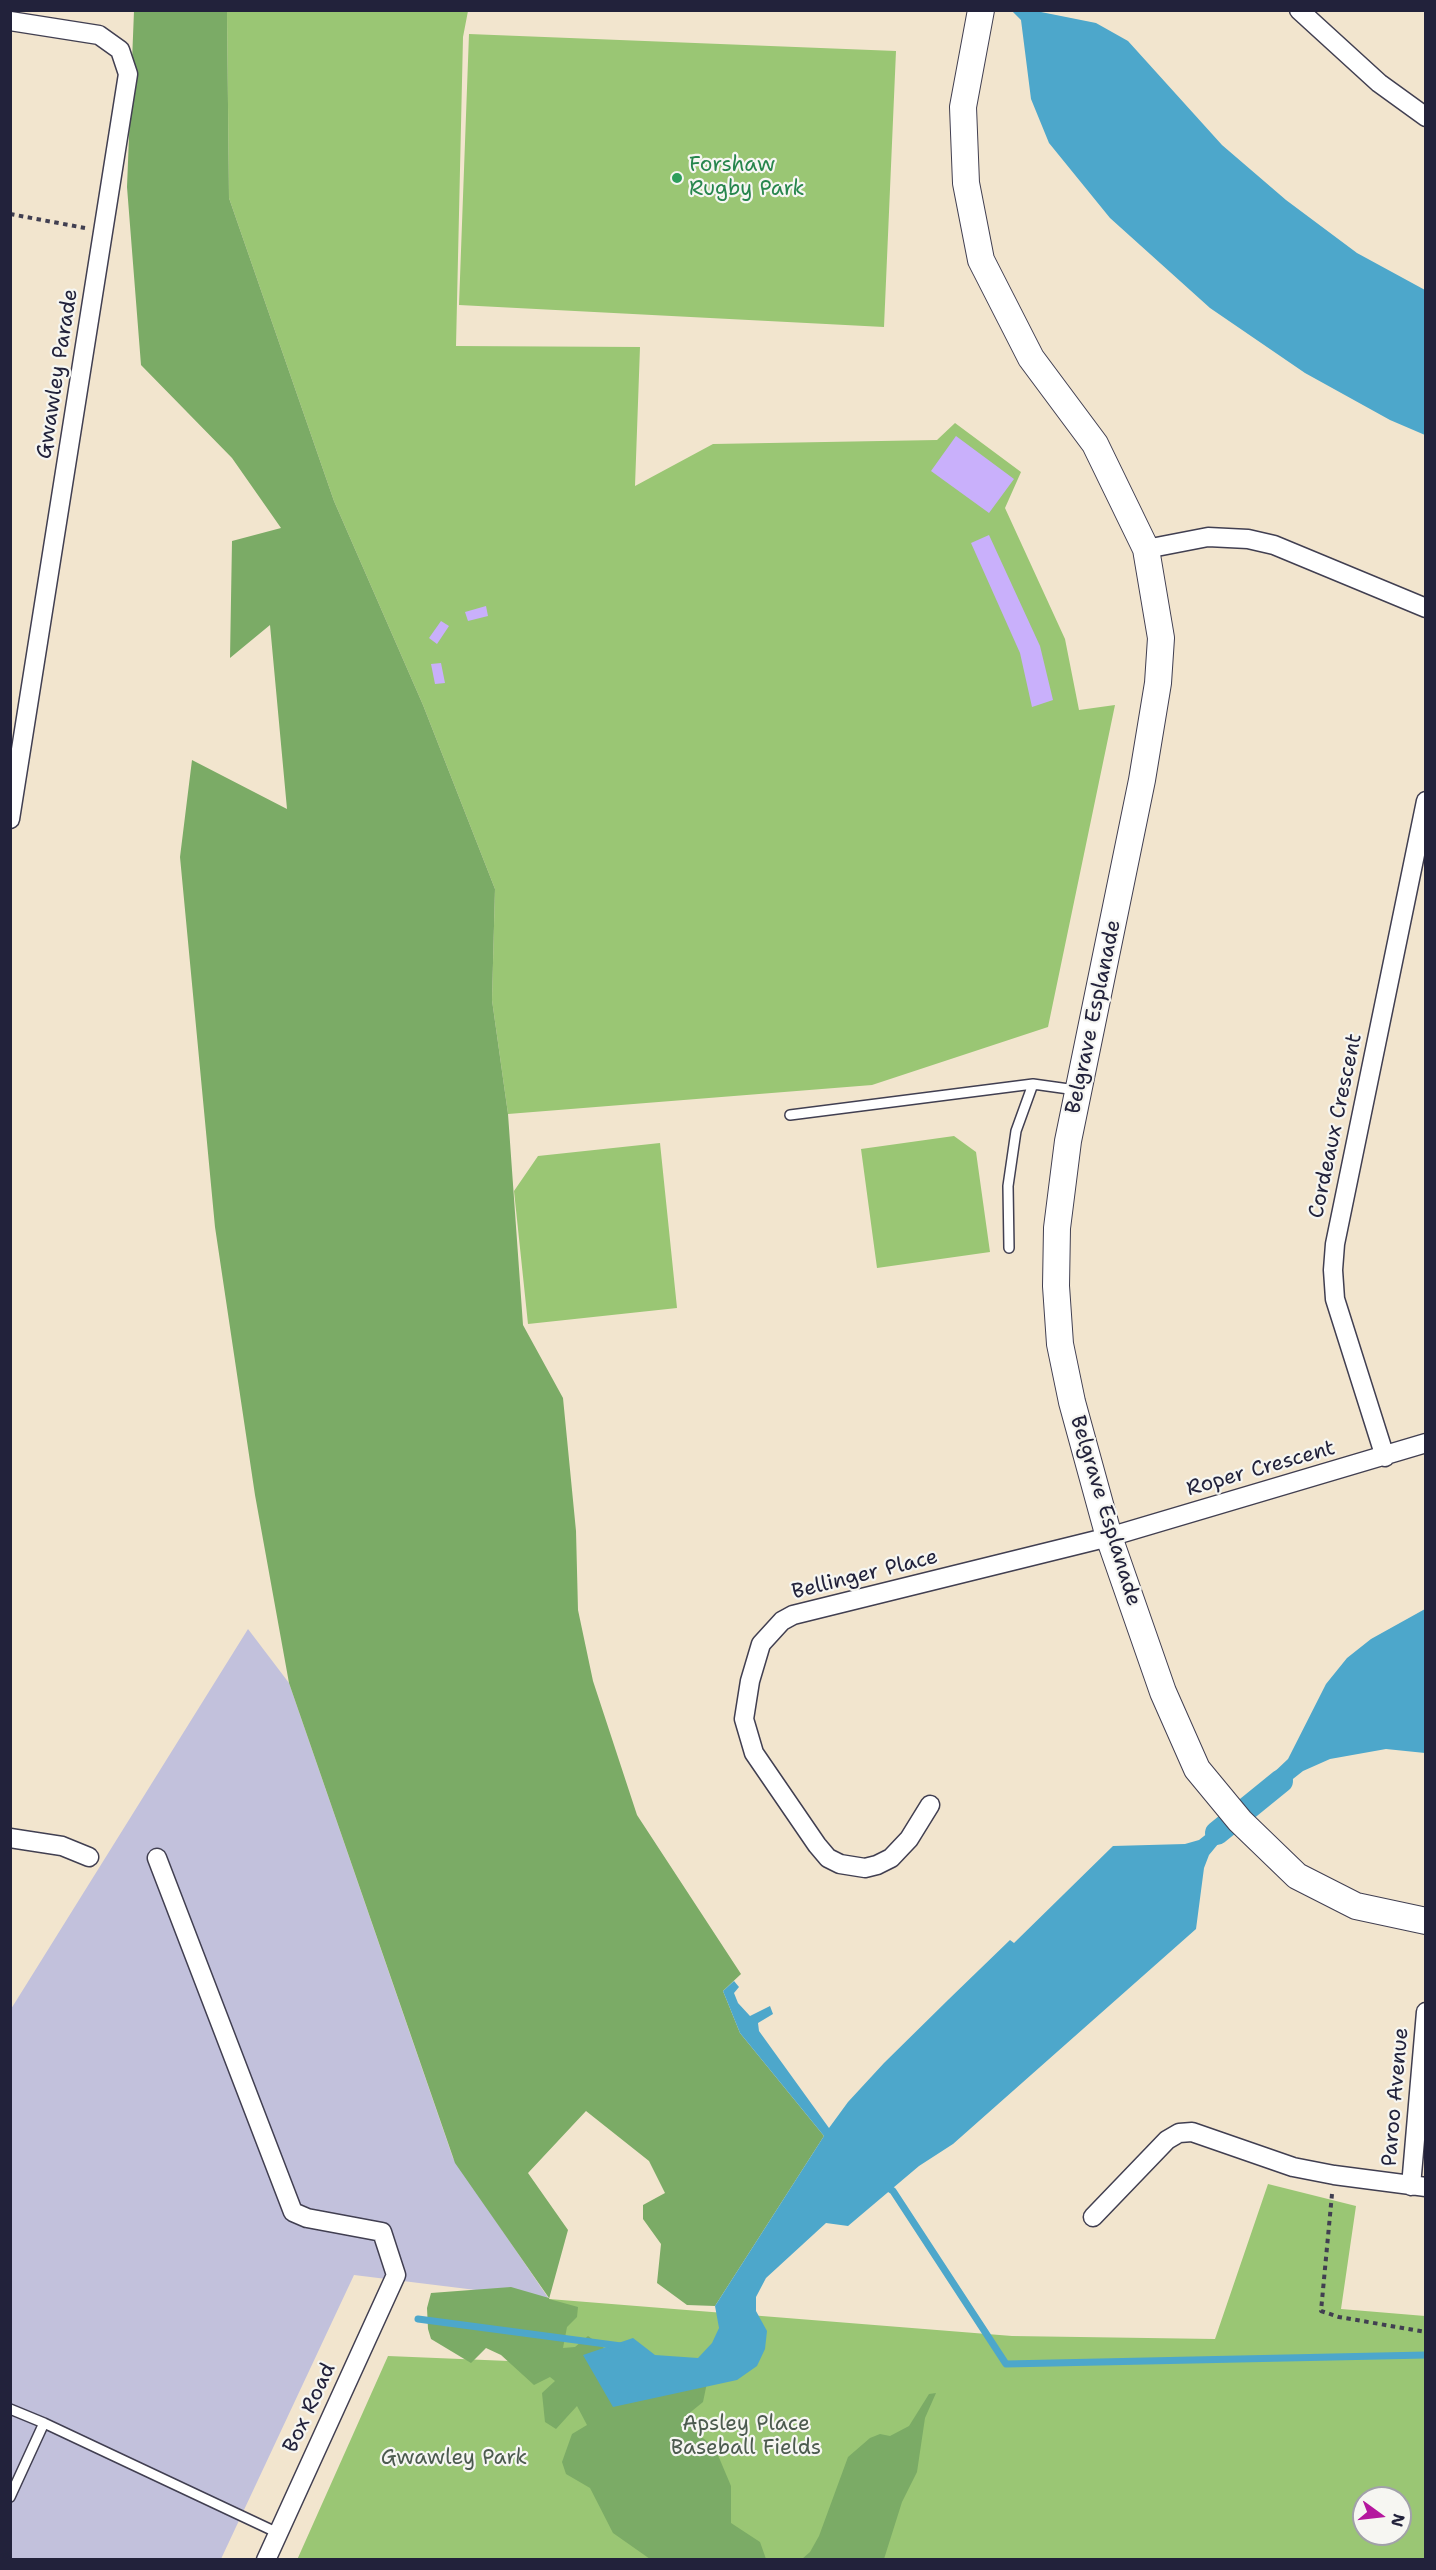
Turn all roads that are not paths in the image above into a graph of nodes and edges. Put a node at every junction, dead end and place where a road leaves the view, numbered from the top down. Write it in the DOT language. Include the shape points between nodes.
graph roads {
  1 [pos="981,10"];
  2 [pos="1299,10"];
  3 [pos="10,21"];
  4 [pos="1425,117"];
  5 [pos="1146,549"];
  6 [pos="1425,608"];
  7 [pos="1425,801"];
  8 [pos="10,819"];
  9 [pos="1033,1084"];
  10 [pos="1079,1090"];
  11 [pos="790,1115"];
  12 [pos="1009,1248"];
  13 [pos="1425,1443"];
  14 [pos="1385,1457"];
  15 [pos="1109,1538"];
  16 [pos="930,1806"];
  17 [pos="10,1838"];
  18 [pos="89,1857"];
  19 [pos="157,1858"];
  20 [pos="1425,1921"];
  21 [pos="1425,2012"];
  22 [pos="1418,2186"];
  23 [pos="1093,2217"];
  24 [pos="10,2409"];
  25 [pos="44,2422"];
  26 [pos="10,2497"];
  27 [pos="278,2533"];
  28 [pos="266,2559"];
  1 -- 5 [label="street, Belgrave Esplanade" via="963,107 966,183 981,260 1032,358 1095,444"];
  2 -- 4 [label="street" via="1379,82"];
  3 -- 8 [label="street, Gwawley Parade" via="99,35 120,50 128,74"];
  5 -- 6 [label="street" via="1208,537 1248,539 1274,545"];
  5 -- 10 [label="street, Belgrave Esplanade" via="1161,638 1158,683 1113,931"];
  7 -- 14 [label="street, Cordeaux Crescent" via="1335,1244 1333,1270 1335,1299"];
  9 -- 10 [label="lane"];
  9 -- 11 [label="lane"];
  9 -- 12 [label="lane" via="1016,1131 1008,1186"];
  10 -- 15 [label="street, Belgrave Esplanade" via="1057,1228 1060,1344"];
  13 -- 14 [label="street, Roper Crescent"];
  14 -- 15 [label="street, Roper Crescent"];
  15 -- 16 [label="street, Bellinger Place" via="793,1615 771,1630 761,1644 745,1702 747,1736 776,1789 828,1858 865,1868 891,1858"];
  15 -- 20 [label="street, Belgrave Esplanade" via="1163,1692 1197,1769 1236,1816 1297,1876 1356,1906"];
  17 -- 18 [label="street" via="62,1846"];
  19 -- 27 [label="street, Box Road" via="293,2212 382,2232 396,2275"];
  21 -- 22 [label="street, Paroo Avenue"];
  22 -- 23 [label="street" via="1293,2167 1192,2132 1179,2133 1167,2140"];
  24 -- 25 [label="lane"];
  25 -- 26 [label="lane"];
  25 -- 27 [label="lane"];
  27 -- 28 [label="street, Box Road"];
}
